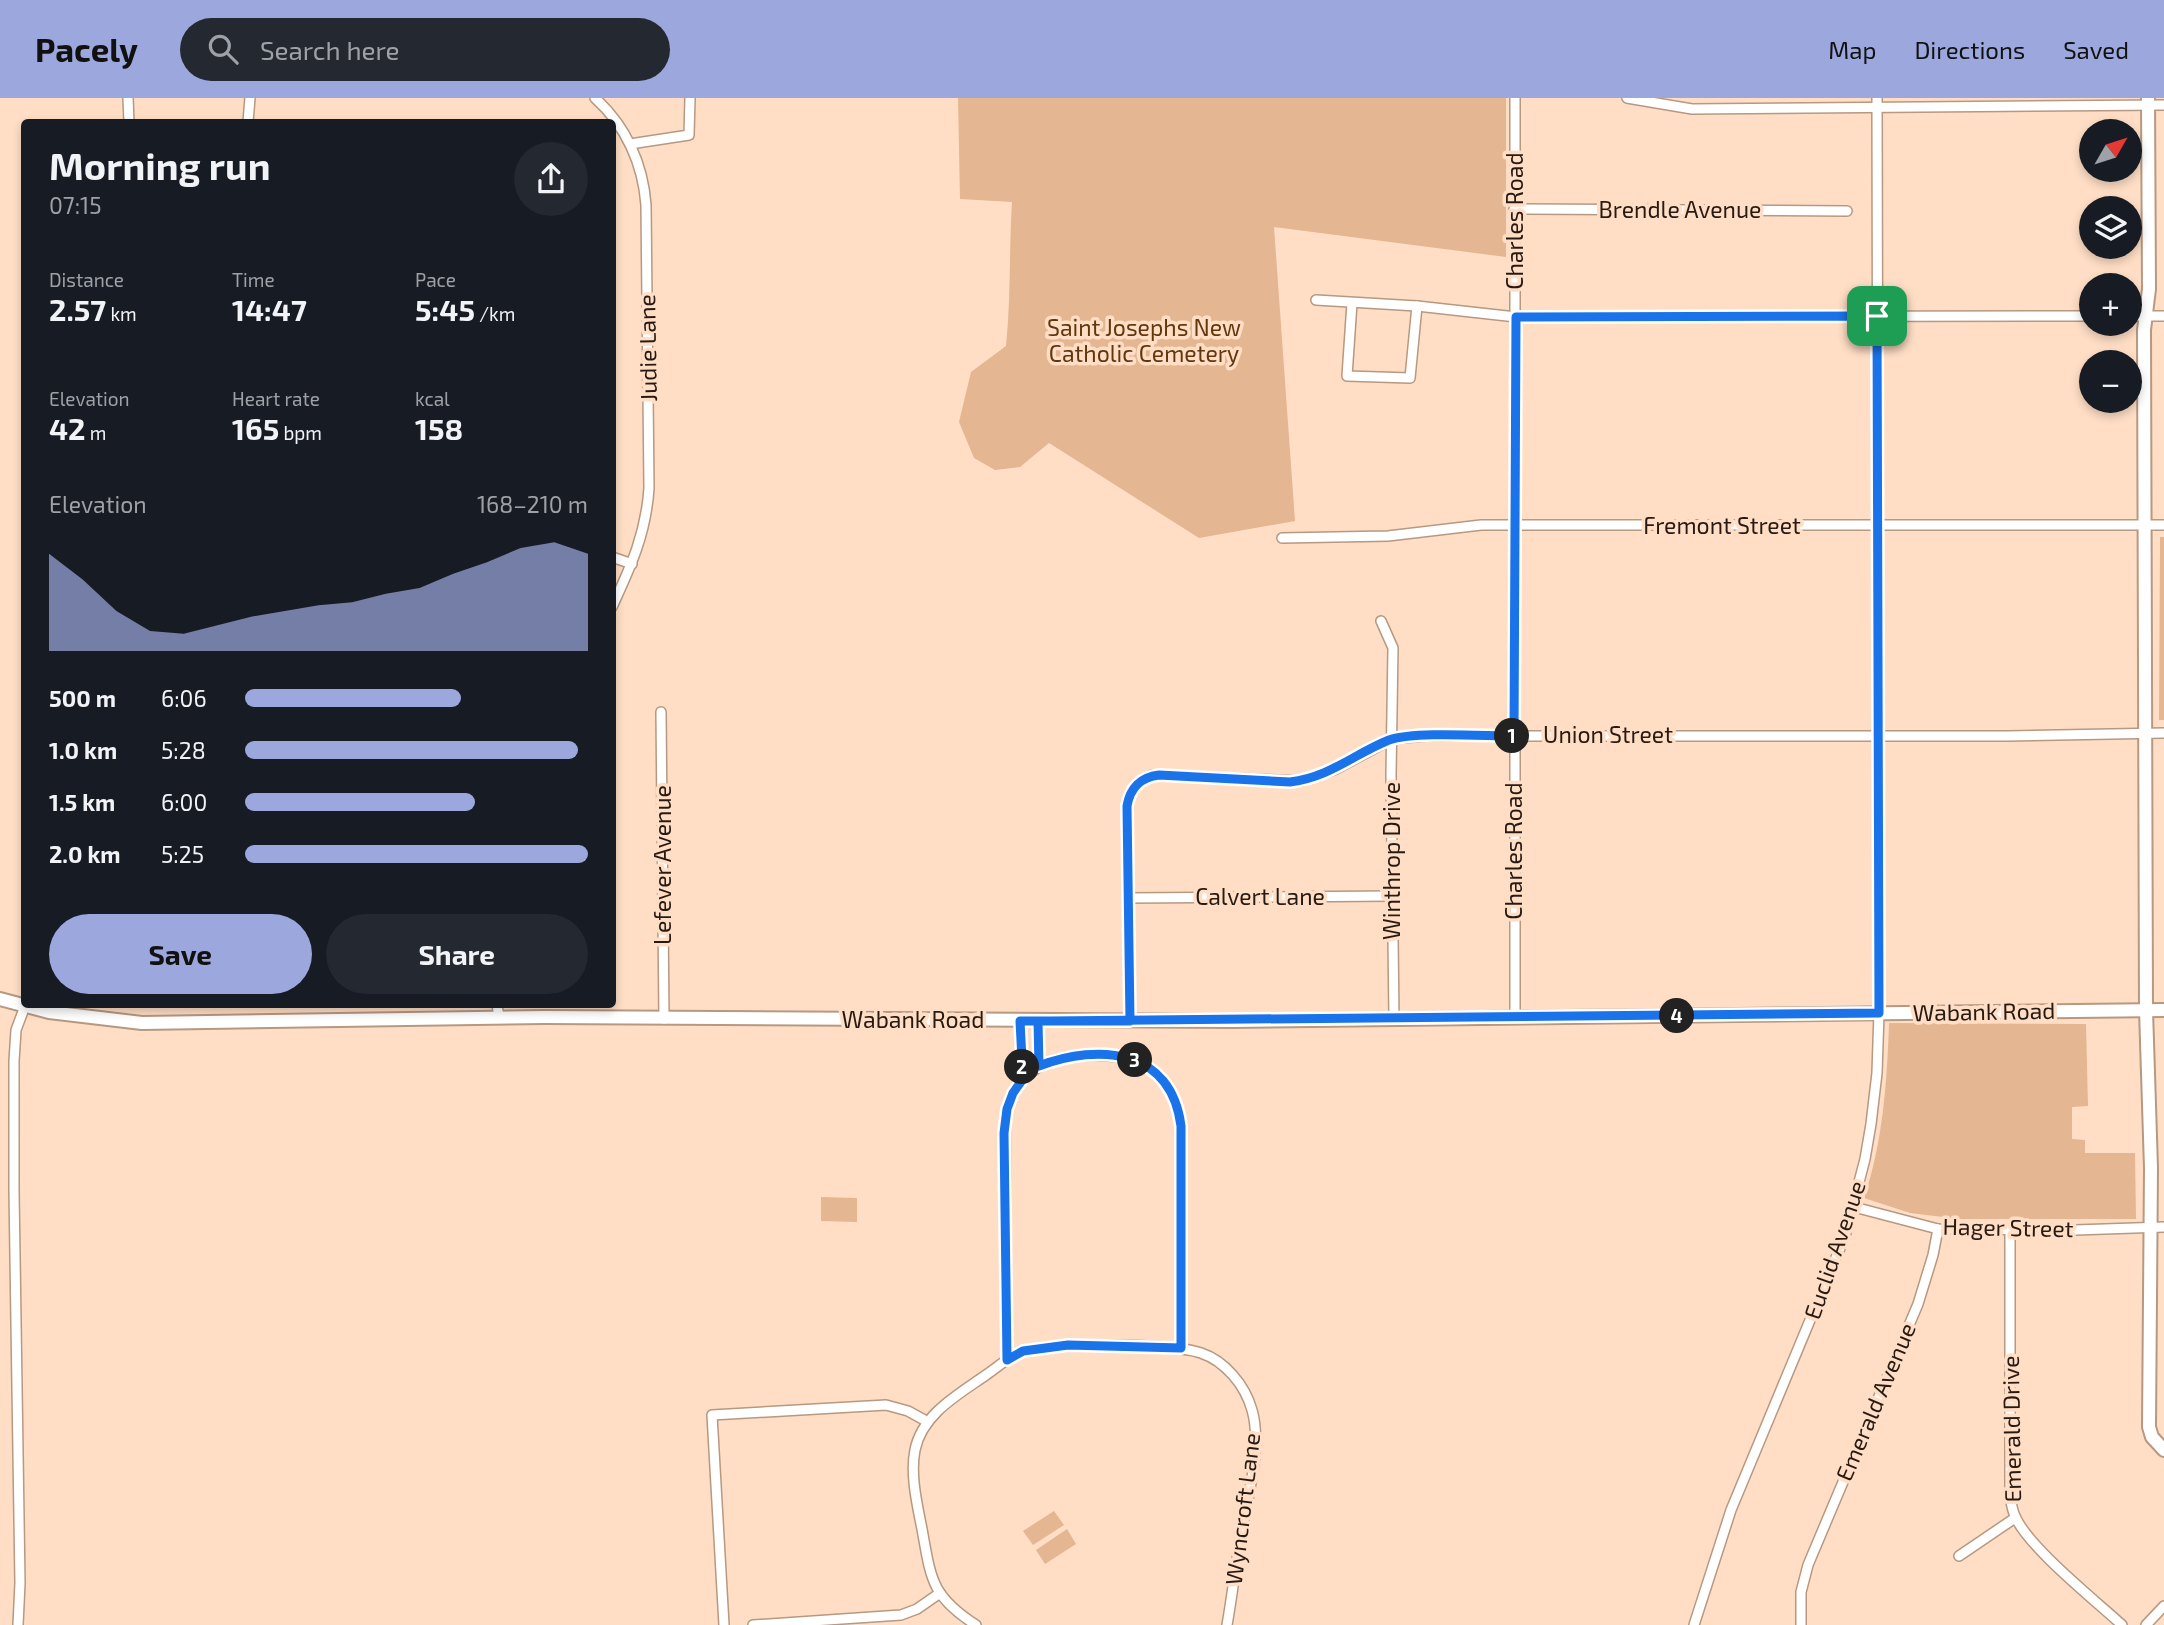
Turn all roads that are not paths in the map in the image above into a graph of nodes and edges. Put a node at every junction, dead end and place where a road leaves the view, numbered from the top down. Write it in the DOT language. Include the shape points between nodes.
graph roads {
  1 [pos="128,98"];
  2 [pos="250,98"];
  3 [pos="595,98"];
  4 [pos="690,98"];
  5 [pos="1515,98"];
  6 [pos="1627,98"];
  7 [pos="2148,102"];
  8 [pos="1877,103"];
  9 [pos="2164,106"];
  10 [pos="129,119"];
  11 [pos="248,119"];
  12 [pos="614,119"];
  13 [pos="616,122"];
  14 [pos="630,144"];
  15 [pos="1514,209"];
  16 [pos="1847,211"];
  17 [pos="1316,300"];
  18 [pos="1352,303"];
  19 [pos="1417,306"];
  20 [pos="1877,316"];
  21 [pos="2079,316"];
  22 [pos="2142,316"];
  23 [pos="2146,316"];
  24 [pos="2164,316"];
  25 [pos="1516,317"];
  26 [pos="1515,525"];
  27 [pos="2144,525"];
  28 [pos="2164,525"];
  29 [pos="1877,526"];
  30 [pos="1282,538"];
  31 [pos="616,558"];
  32 [pos="632,564"];
  33 [pos="616,598"];
  34 [pos="1381,621"];
  35 [pos="661,712"];
  36 [pos="2145,733"];
  37 [pos="2164,733"];
  38 [pos="1878,735"];
  39 [pos="1514,736"];
  40 [pos="1392,739"];
  41 [pos="1392,896"];
  42 [pos="1128,898"];
  43 [pos="0,999"];
  44 [pos="21,1005"];
  45 [pos="24,1008"];
  46 [pos="33,1008"];
  47 [pos="498,1008"];
  48 [pos="2146,1010"];
  49 [pos="2164,1010"];
  50 [pos="1879,1013"];
  51 [pos="1515,1016"];
  52 [pos="499,1018"];
  53 [pos="1394,1019"];
  54 [pos="664,1020"];
  55 [pos="1020,1021"];
  56 [pos="1038,1021"];
  57 [pos="1130,1021"];
  58 [pos="1039,1066"];
  59 [pos="1023,1079"];
  60 [pos="1854,1207"];
  61 [pos="2157,1227"];
  62 [pos="1938,1228"];
  63 [pos="2010,1230"];
  64 [pos="1181,1348"];
  65 [pos="1007,1360"];
  66 [pos="928,1422"];
  67 [pos="2164,1450"];
  68 [pos="2015,1518"];
  69 [pos="1959,1556"];
  70 [pos="940,1593"];
  71 [pos="2164,1606"];
  72 [pos="18,1625"];
  73 [pos="724,1625"];
  74 [pos="753,1625"];
  75 [pos="976,1625"];
  76 [pos="1227,1625"];
  77 [pos="1694,1625"];
  78 [pos="1801,1625"];
  79 [pos="2122,1625"];
  80 [pos="2146,1625"];
  1 -- 10 [label="street"];
  2 -- 11 [label="street"];
  3 -- 12 [label="street, Judie Lane"];
  4 -- 14 [label="street" via="689,135"];
  5 -- 15 [label="street, Charles Road"];
  6 -- 8 [label="street" via="1692,109"];
  7 -- 8 [label="street"];
  7 -- 9 [label="street"];
  7 -- 23 [label="street"];
  8 -- 20 [label="street, Euclid Avenue"];
  13 -- 14 [label="street, Judie Lane"];
  14 -- 32 [label="street, Judie Lane" via="639,163 646,205 649,488 646,522"];
  15 -- 16 [label="street, Brendle Avenue"];
  15 -- 25 [label="street, Charles Road"];
  17 -- 18 [label="street"];
  18 -- 19 [label="street"];
  18 -- 19 [label="street" via="1347,376 1410,379"];
  19 -- 25 [label="street"];
  20 -- 21 [label="street"];
  20 -- 25 [label="street"];
  20 -- 29 [label="street, Euclid Avenue"];
  22 -- 23 [label="street"];
  23 -- 24 [label="street"];
  23 -- 27 [label="street"];
  25 -- 26 [label="street, Charles Road"];
  26 -- 29 [label="street, Fremont Street"];
  26 -- 30 [label="street, Fremont Street" via="1388,536"];
  26 -- 39 [label="street, Charles Road"];
  27 -- 28 [label="street, Fremont Street"];
  27 -- 29 [label="street, Fremont Street"];
  27 -- 36 [label="street"];
  29 -- 38 [label="street, Euclid Avenue"];
  31 -- 32 [label="street"];
  32 -- 33 [label="street, Judie Lane"];
  34 -- 40 [label="street, Winthrop Drive" via="1393,648"];
  35 -- 54 [label="street, Lefever Avenue"];
  36 -- 37 [label="street, Union Street"];
  36 -- 38 [label="street, Union Street"];
  36 -- 48 [label="street"];
  38 -- 39 [label="street, Union Street"];
  38 -- 50 [label="street, Euclid Avenue"];
  39 -- 40 [label="street, Union Street"];
  39 -- 51 [label="street, Charles Road"];
  40 -- 41 [label="street, Winthrop Drive"];
  40 -- 42 [label="street, Union Street" via="1336,769 1301,781 1159,775 1144,779 1131,792 1127,806"];
  41 -- 42 [label="street, Calvert Lane"];
  41 -- 53 [label="street, Winthrop Drive"];
  42 -- 57 [label="street, Union Street"];
  43 -- 44 [label="street, Wabank Road"];
  45 -- 72 [label="street" via="16,1030 14,1061"];
  46 -- 52 [label="street, Wabank Road" via="142,1023"];
  47 -- 52 [label="street"];
  48 -- 49 [label="street, Wabank Road"];
  48 -- 50 [label="street, Wabank Road"];
  48 -- 61 [label="street"];
  50 -- 51 [label="street, Wabank Road"];
  50 -- 60 [label="street, Euclid Avenue" via="1871,1124"];
  51 -- 53 [label="street, Wabank Road"];
  52 -- 54 [label="street, Wabank Road"];
  53 -- 57 [label="street, Wabank Road"];
  54 -- 55 [label="street, Wabank Road"];
  55 -- 56 [label="street, Wabank Road"];
  55 -- 59 [label="street"];
  56 -- 57 [label="street, Wabank Road"];
  56 -- 58 [label="street"];
  58 -- 59 [label="street"];
  58 -- 64 [label="street" via="1065,1056 1130,1057 1151,1068 1175,1098 1181,1126"];
  59 -- 65 [label="street" via="1005,1118"];
  60 -- 62 [label="street, Hager Street"];
  60 -- 77 [label="street, Euclid Avenue" via="1835,1264 1731,1510"];
  61 -- 63 [label="street, Hager Street"];
  61 -- 67 [label="street" via="2149,1427"];
  62 -- 63 [label="street, Hager Street"];
  62 -- 78 [label="street, Emerald Avenue" via="1918,1304 1806,1572"];
  63 -- 68 [label="street, Emerald Drive" via="2010,1495"];
  64 -- 65 [label="street, Wyncroft Lane" via="1068,1345 1023,1351"];
  64 -- 76 [label="street, Wyncroft Lane" via="1201,1353 1226,1368 1243,1390 1255,1423"];
  65 -- 66 [label="street, Wyncroft Lane"];
  66 -- 70 [label="street, Wyncroft Lane" via="915,1448 914,1480 930,1571"];
  66 -- 73 [label="street" via="886,1405 712,1415"];
  68 -- 69 [label="street"];
  68 -- 79 [label="street, Emerald Drive" via="2042,1551"];
  70 -- 74 [label="street" via="901,1615"];
  70 -- 75 [label="street, Wyncroft Lane" via="949,1607"];
  71 -- 80 [label="street"];
}
